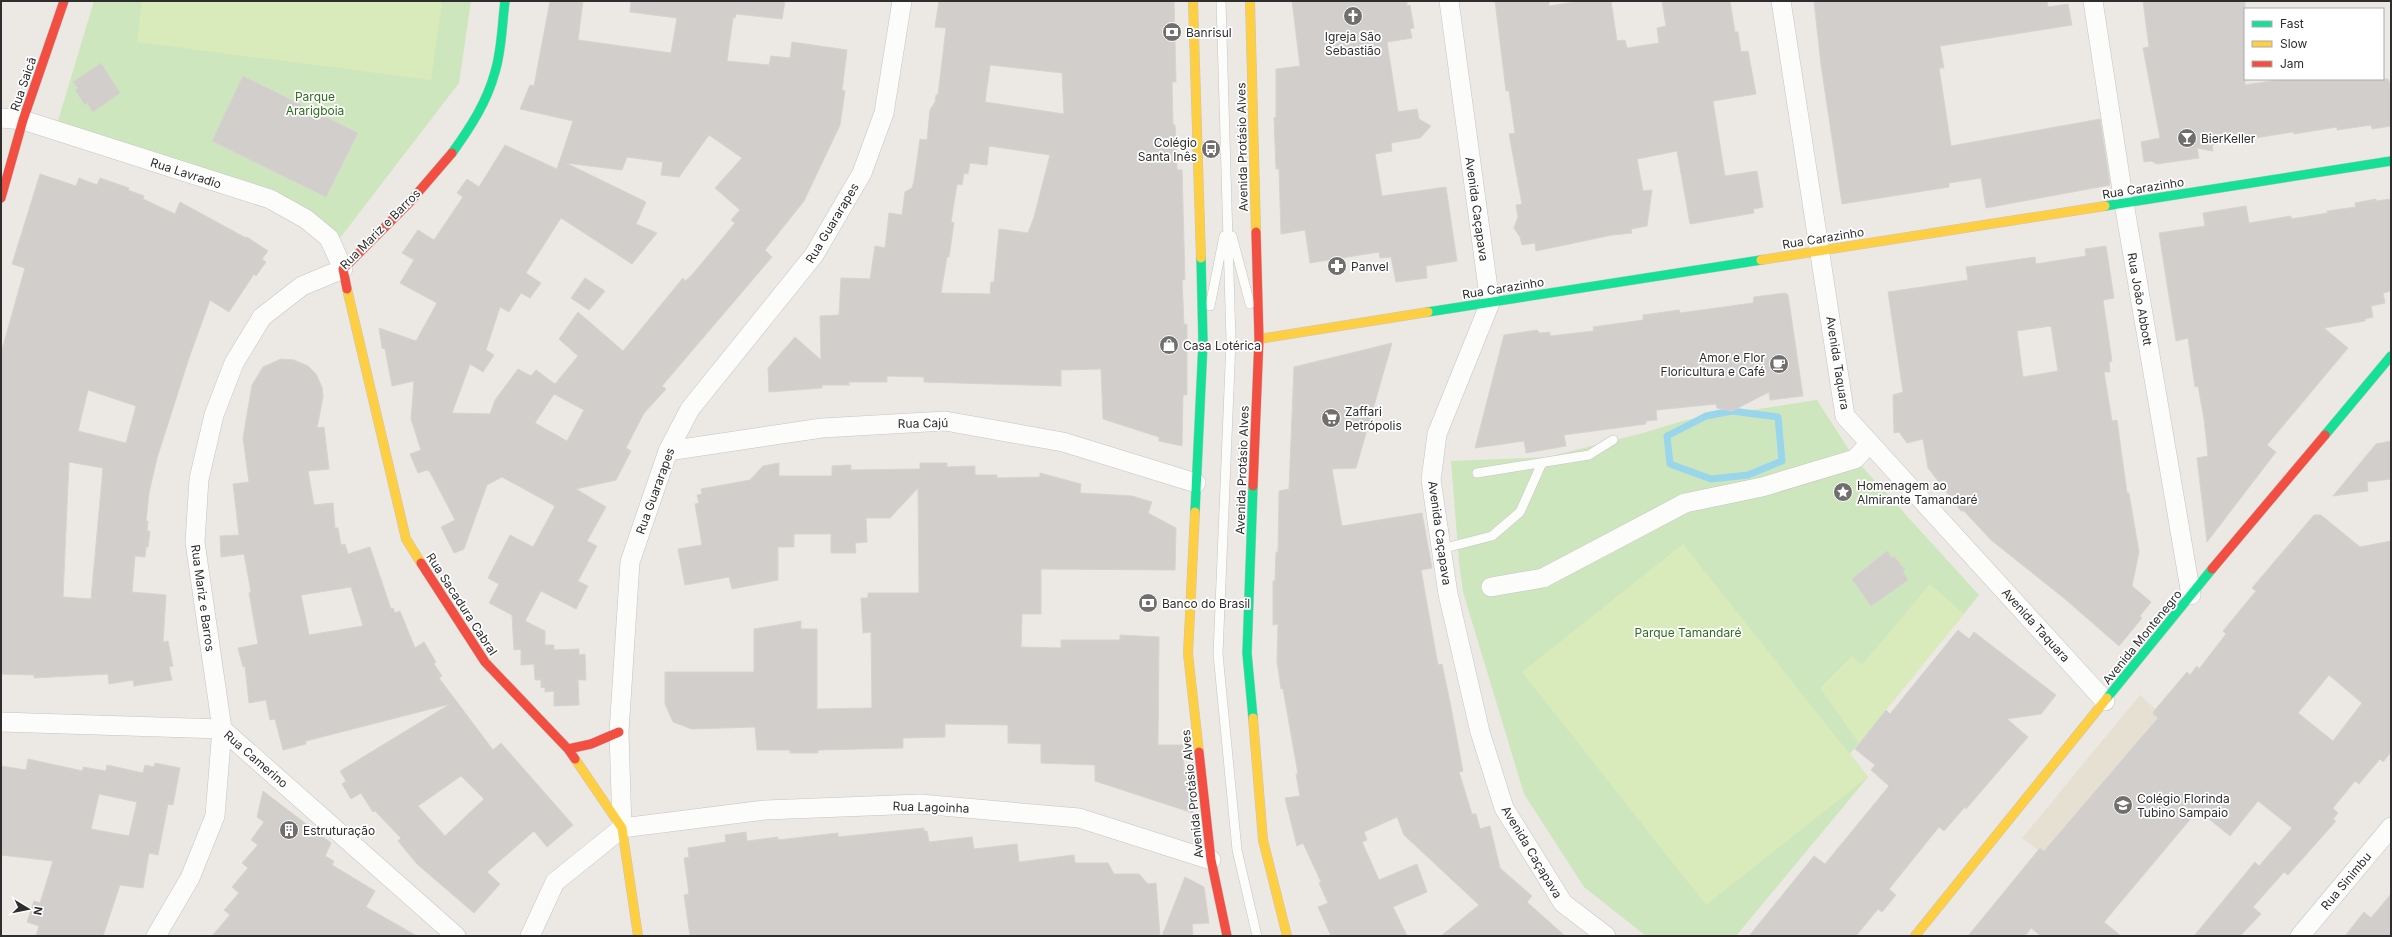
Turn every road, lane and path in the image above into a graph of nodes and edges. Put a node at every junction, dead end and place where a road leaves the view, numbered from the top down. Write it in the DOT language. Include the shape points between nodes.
graph roads {
  1 [pos="64,1"];
  2 [pos="505,1"];
  3 [pos="902,1"];
  4 [pos="1193,1"];
  5 [pos="1222,1"];
  6 [pos="1250,1"];
  7 [pos="1448,1"];
  8 [pos="1781,1"];
  9 [pos="2093,1"];
  10 [pos="1,118"];
  11 [pos="23,120"];
  12 [pos="2391,161"];
  13 [pos="1,198"];
  14 [pos="2124,203"];
  15 [pos="1227,219"];
  16 [pos="1820,251"];
  17 [pos="343,269"];
  18 [pos="1490,303"];
  19 [pos="1259,339"];
  20 [pos="1203,343"];
  21 [pos="2391,356"];
  22 [pos="1612,440"];
  23 [pos="1870,443"];
  24 [pos="668,451"];
  25 [pos="1542,463"];
  26 [pos="1477,473"];
  27 [pos="1196,483"];
  28 [pos="1441,549"];
  29 [pos="1491,587"];
  30 [pos="2191,595"];
  31 [pos="2105,701"];
  32 [pos="1,722"];
  33 [pos="222,729"];
  34 [pos="619,732"];
  35 [pos="568,749"];
  36 [pos="2391,826"];
  37 [pos="622,828"];
  38 [pos="1211,860"];
  39 [pos="156,936"];
  40 [pos="456,936"];
  41 [pos="530,936"];
  42 [pos="638,936"];
  43 [pos="1227,936"];
  44 [pos="1257,936"];
  45 [pos="1287,936"];
  46 [pos="1606,936"];
  47 [pos="1915,936"];
  48 [pos="2300,936"];
  1 -- 11 [label="street, Rua Saicã"];
  2 -- 17 [label="street, Rua Mariz e Barros" via="495,74 473,124 443,165"];
  3 -- 24 [label="street, Rua Guararapes" via="884,113 862,173 814,256 690,409"];
  4 -- 20 [label="street, Avenida Protásio Alves"];
  5 -- 15 [label="lane"];
  6 -- 19 [label="street, Avenida Protásio Alves"];
  7 -- 18 [label="street, Avenida Caçapava"];
  8 -- 16 [label="street, Avenida Taquara"];
  9 -- 14 [label="street, Rua João Abbott"];
  10 -- 11 [label="street, Rua Lavradio"];
  11 -- 13 [label="street, Rua Saicã"];
  11 -- 17 [label="street, Rua Lavradio" via="270,200 306,218 329,238"];
  12 -- 14 [label="street, Rua Carazinho"];
  14 -- 16 [label="street, Rua Carazinho"];
  14 -- 30 [label="street, Rua João Abbott"];
  15 -- 19 [label="lane"];
  15 -- 20 [label="lane"];
  15 -- 44 [label="lane" via="1231,341 1218,654 1237,850"];
  16 -- 18 [label="street, Rua Carazinho"];
  16 -- 23 [label="street, Avenida Taquara" via="1846,416"];
  17 -- 33 [label="street, Rua Mariz e Barros" via="302,286 262,317 234,362 214,415 199,480 195,542"];
  17 -- 35 [label="street, Rua Sacadura Cabral" via="406,539 485,662"];
  18 -- 19 [label="street, Rua Carazinho"];
  18 -- 28 [label="street, Avenida Caçapava" via="1437,434 1431,480"];
  19 -- 45 [label="street, Avenida Protásio Alves" via="1247,653 1263,840"];
  20 -- 27 [label="street, Avenida Protásio Alves"];
  21 -- 30 [label="street, Avenida Montenegro"];
  22 -- 25 [label="lane" via="1589,455"];
  23 -- 29 [label="street" via="1855,459 1762,487 1685,503 1543,578"];
  23 -- 31 [label="street, Avenida Taquara"];
  24 -- 27 [label="street, Rua Cajú" via="822,428 945,421 1063,442"];
  24 -- 34 [label="street, Rua Guararapes" via="630,562"];
  25 -- 26 [label="lane"];
  25 -- 28 [label="lane" via="1520,512 1492,536"];
  27 -- 38 [label="street, Avenida Protásio Alves" via="1188,654"];
  28 -- 46 [label="street, Avenida Caçapava" via="1448,594 1480,732 1504,808 1563,903"];
  30 -- 31 [label="street, Avenida Montenegro"];
  31 -- 47 [label="street, Avenida Montenegro"];
  32 -- 33 [label="street, Rua Camerino"];
  33 -- 39 [label="street, Rua Mariz e Barros" via="215,816 190,878"];
  33 -- 40 [label="street, Rua Camerino"];
  34 -- 35 [label="street" via="591,744"];
  34 -- 37 [label="street, Rua Guararapes"];
  35 -- 37 [label="street, Rua Sacadura Cabral"];
  36 -- 48 [label="street, Rua Sinimbu"];
  37 -- 38 [label="street, Rua Lagoinha" via="765,810 920,804 1079,818"];
  37 -- 41 [label="street" via="555,882"];
  37 -- 42 [label="street, Rua Sacadura Cabral"];
  38 -- 43 [label="street, Avenida Protásio Alves"];
}
